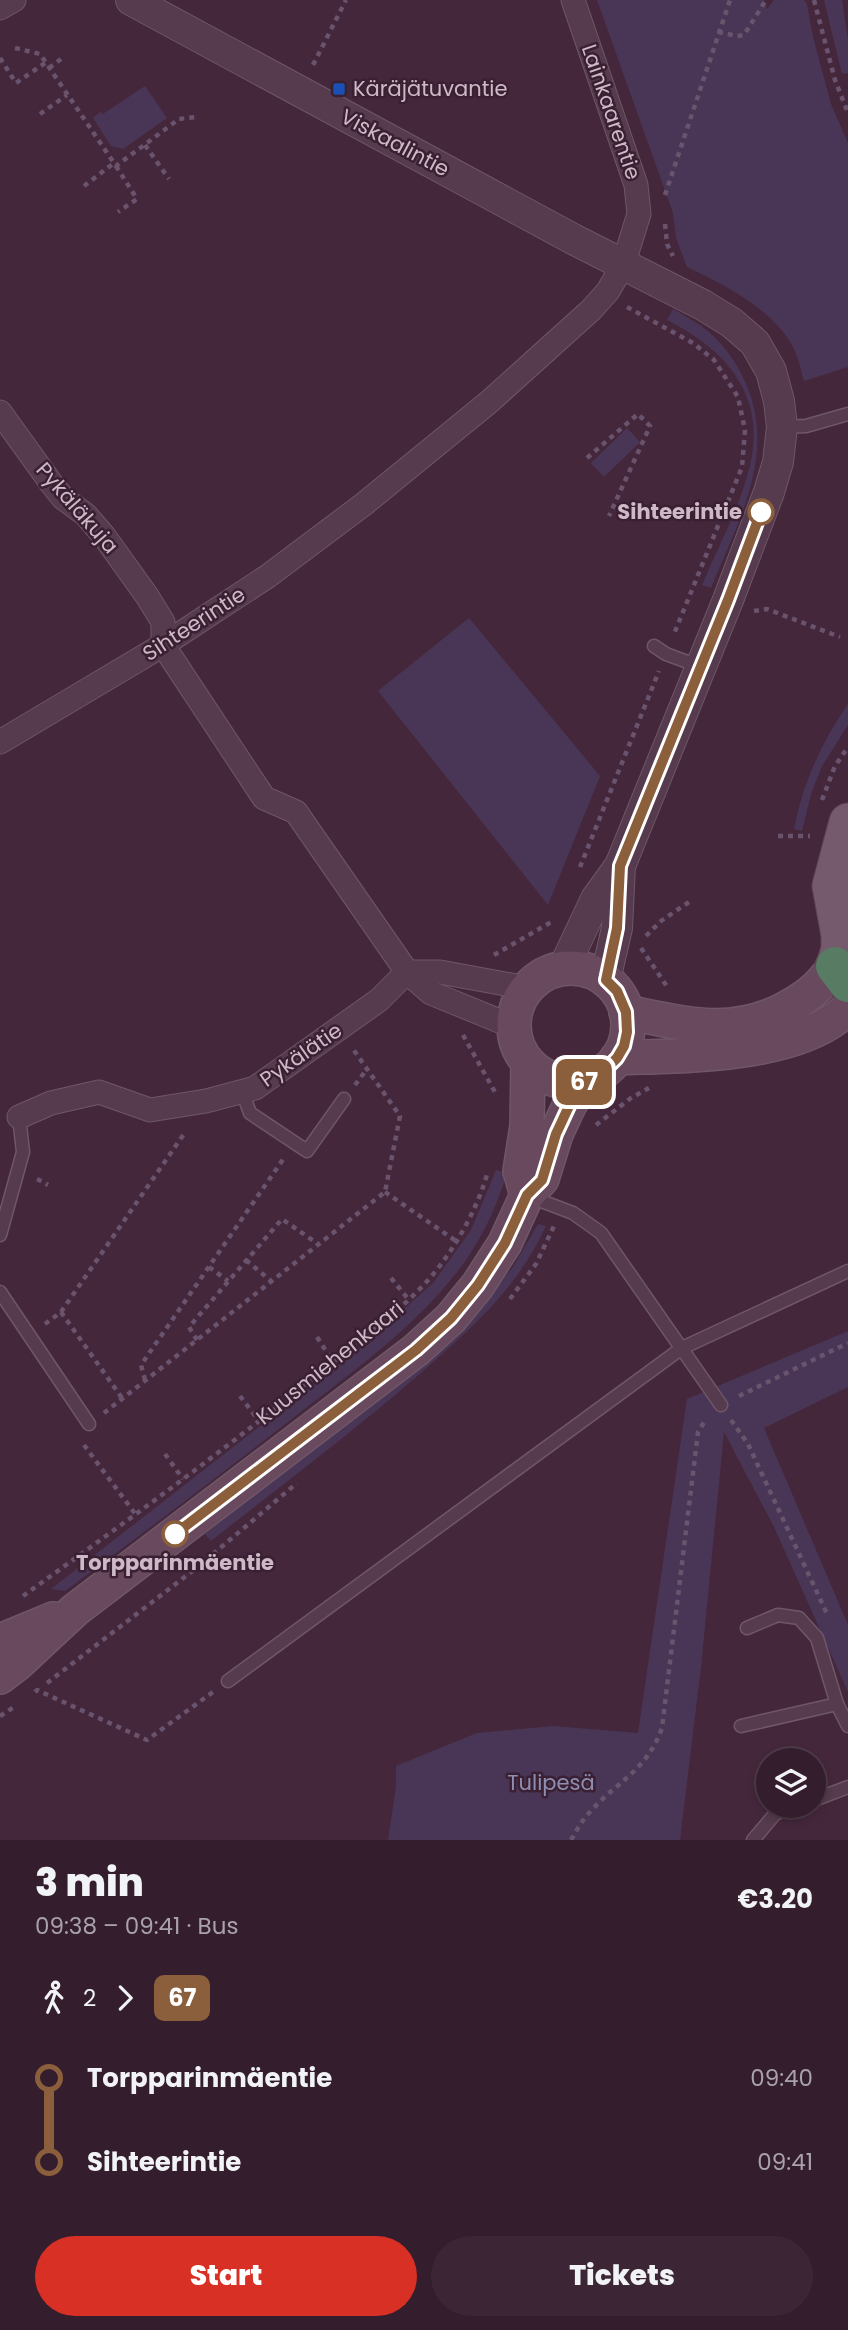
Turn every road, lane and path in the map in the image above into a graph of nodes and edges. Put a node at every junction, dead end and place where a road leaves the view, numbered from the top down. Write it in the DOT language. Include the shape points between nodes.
graph roads {
  1 [pos="14,0"];
  2 [pos="131,0"];
  3 [pos="346,0"];
  4 [pos="573,0"];
  5 [pos="730,0"];
  6 [pos="766,0"];
  7 [pos="814,0"];
  8 [pos="0,8"];
  9 [pos="718,32"];
  10 [pos="15,48"];
  11 [pos="65,56"];
  12 [pos="0,58"];
  13 [pos="45,63"];
  14 [pos="49,68"];
  15 [pos="300,92"];
  16 [pos="67,95"];
  17 [pos="848,111"];
  18 [pos="40,114"];
  19 [pos="196,117"];
  20 [pos="145,145"];
  21 [pos="115,165"];
  22 [pos="169,178"];
  23 [pos="84,186"];
  24 [pos="665,197"];
  25 [pos="118,212"];
  26 [pos="623,265"];
  27 [pos="0,412"];
  28 [pos="848,414"];
  29 [pos="782,427"];
  30 [pos="587,458"];
  31 [pos="609,516"];
  32 [pos="747,608"];
  33 [pos="840,637"];
  34 [pos="163,645"];
  35 [pos="654,646"];
  36 [pos="701,667"];
  37 [pos="0,742"];
  38 [pos="848,747"];
  39 [pos="828,835"];
  40 [pos="778,836"];
  41 [pos="620,866"];
  42 [pos="689,902"];
  43 [pos="563,969"];
  44 [pos="407,972"];
  45 [pos="844,973"];
  46 [pos="606,980"];
  47 [pos="527,988"];
  48 [pos="670,990"];
  49 [pos="848,1008"];
  50 [pos="626,1012"];
  51 [pos="514,1027"];
  52 [pos="338,1028"];
  53 [pos="463,1034"];
  54 [pos="617,1058"];
  55 [pos="528,1063"];
  56 [pos="586,1080"];
  57 [pos="242,1091"];
  58 [pos="344,1099"];
  59 [pos="499,1100"];
  60 [pos="206,1101"];
  61 [pos="19,1117"];
  62 [pos="295,1143"];
  63 [pos="489,1168"];
  64 [pos="385,1192"];
  65 [pos="527,1195"];
  66 [pos="2,1218"];
  67 [pos="0,1235"];
  68 [pos="456,1241"];
  69 [pos="318,1244"];
  70 [pos="246,1260"];
  71 [pos="209,1267"];
  72 [pos="848,1271"];
  73 [pos="391,1278"];
  74 [pos="228,1281"];
  75 [pos="271,1282"];
  76 [pos="0,1292"];
  77 [pos="409,1300"];
  78 [pos="61,1312"];
  79 [pos="29,1335"];
  80 [pos="317,1337"];
  81 [pos="197,1340"];
  82 [pos="848,1343"];
  83 [pos="682,1348"];
  84 [pos="333,1362"];
  85 [pos="145,1380"];
  86 [pos="240,1396"];
  87 [pos="122,1398"];
  88 [pos="721,1405"];
  89 [pos="260,1421"];
  90 [pos="89,1424"];
  91 [pos="165,1454"];
  92 [pos="183,1479"];
  93 [pos="135,1514"];
  94 [pos="23,1596"];
  95 [pos="75,1609"];
  96 [pos="831,1624"];
  97 [pos="747,1628"];
  98 [pos="0,1641"];
  99 [pos="0,1677"];
  100 [pos="228,1681"];
  101 [pos="37,1690"];
  102 [pos="837,1704"];
  103 [pos="741,1726"];
  104 [pos="848,1726"];
  105 [pos="848,1787"];
  106 [pos="826,1795"];
  107 [pos="772,1818"];
  108 [pos="571,1840"];
  109 [pos="753,1840"];
  1 -- 8 [label="street"];
  2 -- 15 [label="street, Viskaalintie"];
  3 -- 15 [label="path"];
  4 -- 26 [label="street, Lainkaarentie" via="636,185 639,214"];
  5 -- 9 [label="path"];
  6 -- 9 [label="path" via="744,35"];
  7 -- 17 [label="path"];
  9 -- 24 [label="path"];
  10 -- 13 [label="path" via="40,54"];
  11 -- 14 [label="path"];
  12 -- 13 [label="path" via="16,83"];
  13 -- 14 [label="path"];
  14 -- 16 [label="path"];
  15 -- 26 [label="street, Viskaalintie"];
  16 -- 18 [label="path"];
  16 -- 21 [label="path"];
  19 -- 20 [label="path" via="179,119"];
  20 -- 21 [label="path"];
  20 -- 22 [label="path"];
  21 -- 23 [label="path"];
  21 -- 25 [label="path" via="137,199"];
  26 -- 29 [label="street, Viskaalintie" via="703,304 755,343 772,371"];
  26 -- 34 [label="street, Sihteerintie" via="591,310 436,446 273,572"];
  27 -- 34 [label="street, Pykäläkuja" via="63,498 86,515 125,566 163,622"];
  28 -- 29 [label="lane" via="806,426"];
  29 -- 36 [label="street, Viskaalintie" via="769,492"];
  30 -- 31 [label="path" via="638,414 650,426"];
  32 -- 33 [label="path" via="767,609"];
  34 -- 37 [label="street, Sihteerintie"];
  34 -- 44 [label="street" via="264,798 296,812"];
  35 -- 36 [label="lane"];
  36 -- 41 [label="street, Viskaalintie"];
  38 -- 39 [label="path" via="835,766"];
  39 -- 40 [label="path"];
  39 -- 45 [label="main road"];
  41 -- 43 [label="street" via="596,899"];
  41 -- 46 [label="street" via="617,928"];
  42 -- 48 [label="path" via="640,941"];
  43 -- 46 [label="main road" via="586,970"];
  43 -- 47 [label="main road" via="540,977"];
  44 -- 47 [label="street" via="440,972"];
  44 -- 51 [label="street" via="431,993"];
  44 -- 52 [label="street, Pykälätie" via="379,1000"];
  45 -- 50 [label="main road" via="806,998 754,1022 699,1026"];
  46 -- 50 [label="main road"];
  47 -- 51 [label="main road" via="516,1009"];
  49 -- 54 [label="main road" via="802,1035 768,1047"];
  50 -- 54 [label="main road" via="627,1032"];
  51 -- 55 [label="main road"];
  52 -- 57 [label="street, Pykälätie" via="255,1088"];
  52 -- 64 [label="path" via="400,1116"];
  53 -- 59 [label="path"];
  54 -- 56 [label="main road"];
  55 -- 56 [label="main road" via="554,1079"];
  55 -- 65 [label="main road" via="527,1126 520,1171"];
  56 -- 65 [label="main road, Kuusmiehenkaari" via="556,1134 542,1180"];
  57 -- 60 [label="street, Pykälätie"];
  57 -- 62 [label="lane" via="250,1113"];
  58 -- 62 [label="lane" via="307,1151"];
  60 -- 61 [label="street, Pykälätie" via="150,1110 99,1092 51,1103"];
  60 -- 78 [label="path"];
  61 -- 66 [label="lane" via="23,1152"];
  62 -- 71 [label="path"];
  63 -- 68 [label="path, Kuusmiehenkaari"];
  64 -- 68 [label="path"];
  64 -- 69 [label="path"];
  65 -- 83 [label="lane" via="573,1213 601,1233"];
  65 -- 95 [label="main road, Kuusmiehenkaari" via="505,1243 478,1285 416,1350"];
  66 -- 67 [label="lane"];
  68 -- 77 [label="path, Kuusmiehenkaari"];
  69 -- 70 [label="path" via="282,1219"];
  69 -- 75 [label="path"];
  70 -- 74 [label="path"];
  70 -- 75 [label="path"];
  71 -- 74 [label="path"];
  71 -- 85 [label="path" via="141,1365"];
  72 -- 83 [label="lane"];
  73 -- 77 [label="path"];
  74 -- 81 [label="path" via="189,1326"];
  75 -- 81 [label="path"];
  76 -- 79 [label="lane"];
  77 -- 84 [label="path, Kuusmiehenkaari"];
  78 -- 79 [label="path"];
  78 -- 87 [label="path"];
  79 -- 90 [label="lane"];
  80 -- 84 [label="path"];
  81 -- 85 [label="path"];
  82 -- 88 [label="path"];
  83 -- 88 [label="lane"];
  83 -- 100 [label="lane"];
  84 -- 89 [label="path, Kuusmiehenkaari"];
  85 -- 87 [label="path"];
  86 -- 89 [label="path"];
  87 -- 90 [label="path"];
  88 -- 96 [label="path" via="748,1444"];
  88 -- 108 [label="path" via="698,1432 662,1728 646,1762 590,1811"];
  89 -- 92 [label="path, Kuusmiehenkaari"];
  90 -- 93 [label="path" via="77,1434"];
  91 -- 92 [label="path"];
  92 -- 93 [label="path, Kuusmiehenkaari"];
  93 -- 94 [label="path, Kuusmiehenkaari"];
  95 -- 98 [label="main road, Kuusmiehenkaari"];
  95 -- 99 [label="main road, Kuusmiehenkaari"];
  97 -- 102 [label="lane" via="778,1615 799,1618 817,1639"];
  100 -- 101 [label="path" via="147,1740"];
  102 -- 103 [label="lane"];
  102 -- 104 [label="lane"];
  105 -- 106 [label="lane"];
  107 -- 109 [label="lane"];
}
